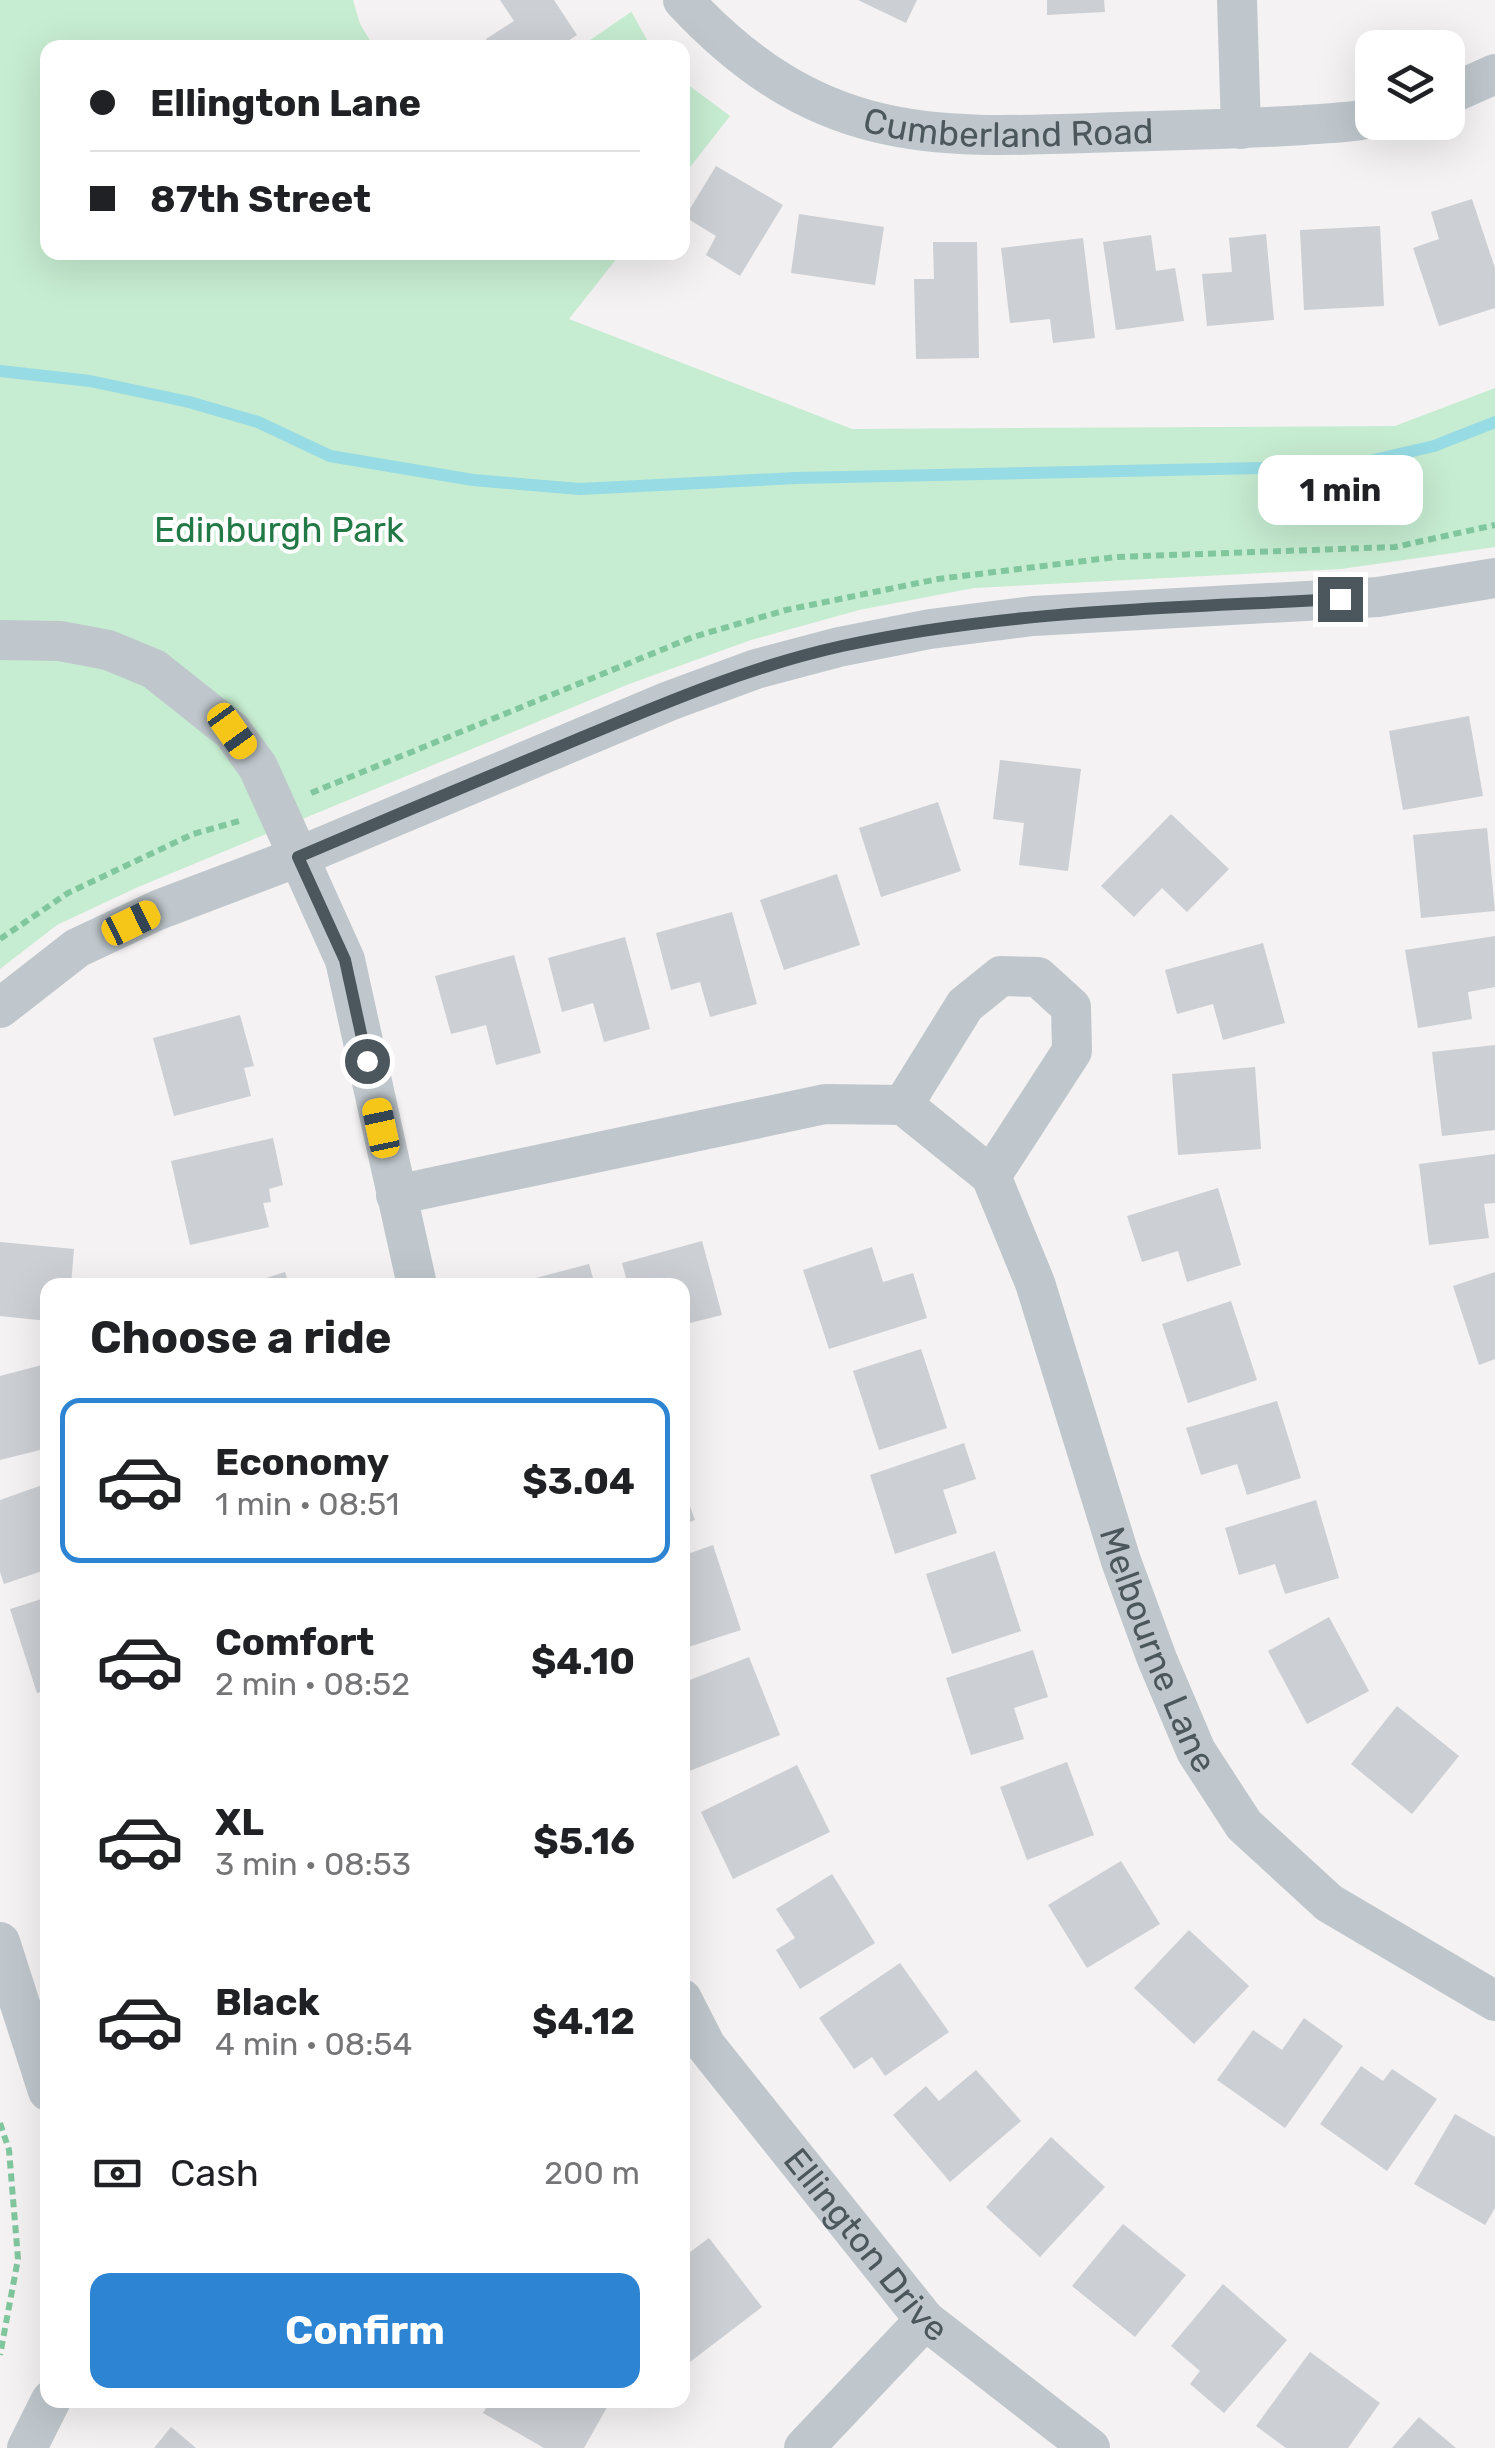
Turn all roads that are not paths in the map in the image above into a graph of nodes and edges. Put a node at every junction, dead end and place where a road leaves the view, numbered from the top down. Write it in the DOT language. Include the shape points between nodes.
graph roads {
  1 [pos="683,0"];
  2 [pos="1237,0"];
  3 [pos="1495,74"];
  4 [pos="1465,88"];
  5 [pos="1355,120"];
  6 [pos="1240,130"];
  7 [pos="1495,578"];
  8 [pos="0,640"];
  9 [pos="298,857"];
  10 [pos="0,1008"];
  11 [pos="903,1105"];
  12 [pos="991,1176"];
  13 [pos="396,1195"];
  14 [pos="415,1278"];
  15 [pos="0,1942"];
  16 [pos="1495,2001"];
  17 [pos="690,2015"];
  18 [pos="40,2067"];
  19 [pos="925,2320"];
  20 [pos="47,2408"];
  21 [pos="27,2448"];
  22 [pos="804,2448"];
  23 [pos="1090,2448"];
  1 -- 6 [label="street, Cumberland Road" via="776,82 834,111 904,130 958,136"];
  2 -- 6 [label="street"];
  3 -- 4 [label="street"];
  5 -- 6 [label="street, Cumberland Road"];
  7 -- 9 [label="street" via="1378,597 1033,616 839,646 670,702"];
  8 -- 9 [label="street" via="108,650 180,687 232,731 258,766"];
  9 -- 10 [label="street" via="77,948"];
  9 -- 13 [label="street" via="345,960"];
  11 -- 12 [label="street, Melbourne Lane"];
  11 -- 12 [label="street" via="965,1006 1001,976 1038,977 1071,1007 1072,1051"];
  11 -- 13 [label="street" via="825,1104"];
  12 -- 16 [label="street, Melbourne Lane" via="1034,1283 1121,1562 1196,1751 1244,1826 1329,1904"];
  13 -- 14 [label="street"];
  15 -- 18 [label="street"];
  17 -- 19 [label="street, Ellington Drive" via="706,2046"];
  19 -- 22 [label="street"];
  19 -- 23 [label="street, Ellington Drive"];
  20 -- 21 [label="street"];
}
